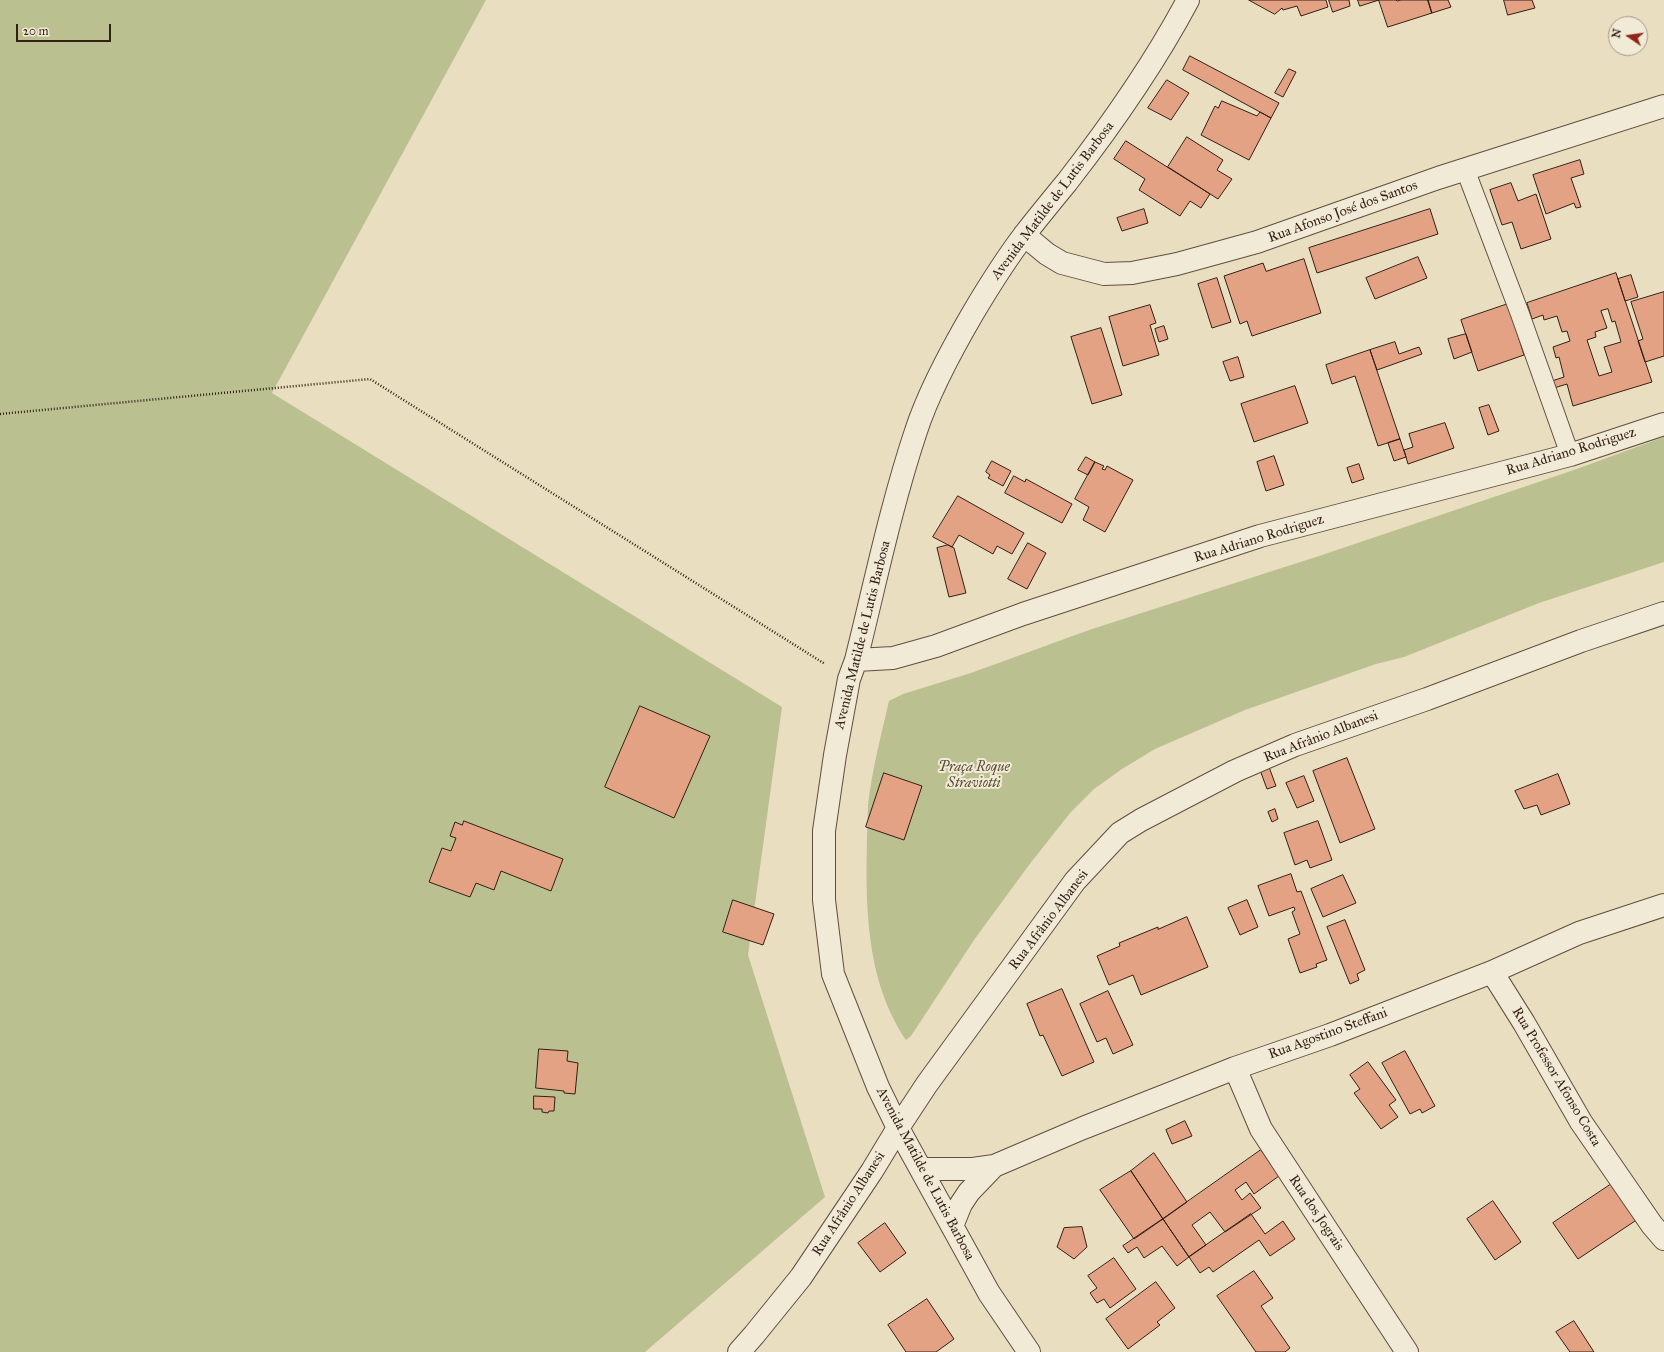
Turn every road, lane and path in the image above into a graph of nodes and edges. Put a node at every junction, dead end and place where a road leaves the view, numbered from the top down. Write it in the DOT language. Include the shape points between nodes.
graph roads {
  1 [pos="1188,0"];
  2 [pos="1664,106"];
  3 [pos="1465,169"];
  4 [pos="1024,235"];
  5 [pos="0,414"];
  6 [pos="1664,424"];
  7 [pos="1570,455"];
  8 [pos="1664,613"];
  9 [pos="853,670"];
  10 [pos="1664,905"];
  11 [pos="1492,972"];
  12 [pos="1235,1068"];
  13 [pos="898,1128"];
  14 [pos="994,1166"];
  15 [pos="921,1169"];
  16 [pos="952,1226"];
  17 [pos="1664,1239"];
  18 [pos="739,1352"];
  19 [pos="1029,1352"];
  20 [pos="1407,1352"];
  1 -- 4 [label="street, Avenida Matilde de Lutis Barbosa" via="1129,98 1068,181"];
  2 -- 3 [label="street, Rua Afonso José dos Santos"];
  3 -- 4 [label="street, Rua Afonso José dos Santos" via="1257,242 1178,264 1132,273 1104,274 1062,263"];
  3 -- 7 [label="lane"];
  4 -- 9 [label="street, Avenida Matilde de Lutis Barbosa" via="973,312 943,367 916,429"];
  5 -- 9 [label="path" via="370,379"];
  6 -- 7 [label="street, Rua Adriano Rodriguez"];
  7 -- 9 [label="street, Rua Adriano Rodriguez" via="1260,536 1023,614 936,646"];
  8 -- 13 [label="street, Rua Afrânio Albanesi" via="1295,745 1235,771 1141,820 1120,834 1075,881 927,1084"];
  9 -- 13 [label="street, Avenida Matilde de Lutis Barbosa" via="835,755 824,831 824,900 833,974 878,1087"];
  10 -- 11 [label="street, Rua Agostino Steffani" via="1579,933"];
  11 -- 12 [label="street, Rua Agostino Steffani" via="1330,1035"];
  11 -- 17 [label="street, Rua Professor Afonso Costa" via="1581,1122"];
  12 -- 14 [label="street, Rua Agostino Steffani"];
  12 -- 20 [label="street, Rua dos Jograis" via="1260,1129"];
  13 -- 15 [label="street, Avenida Matilde de Lutis Barbosa"];
  13 -- 18 [label="street, Rua Afrânio Albanesi" via="801,1277"];
  14 -- 15 [label="street, Rua Agostino Steffani" via="973,1169"];
  14 -- 16 [label="street, Rua Agostino Steffani" via="969,1192"];
  15 -- 16 [label="street, Avenida Matilde de Lutis Barbosa"];
  16 -- 19 [label="street, Avenida Matilde de Lutis Barbosa" via="989,1293"];
}
